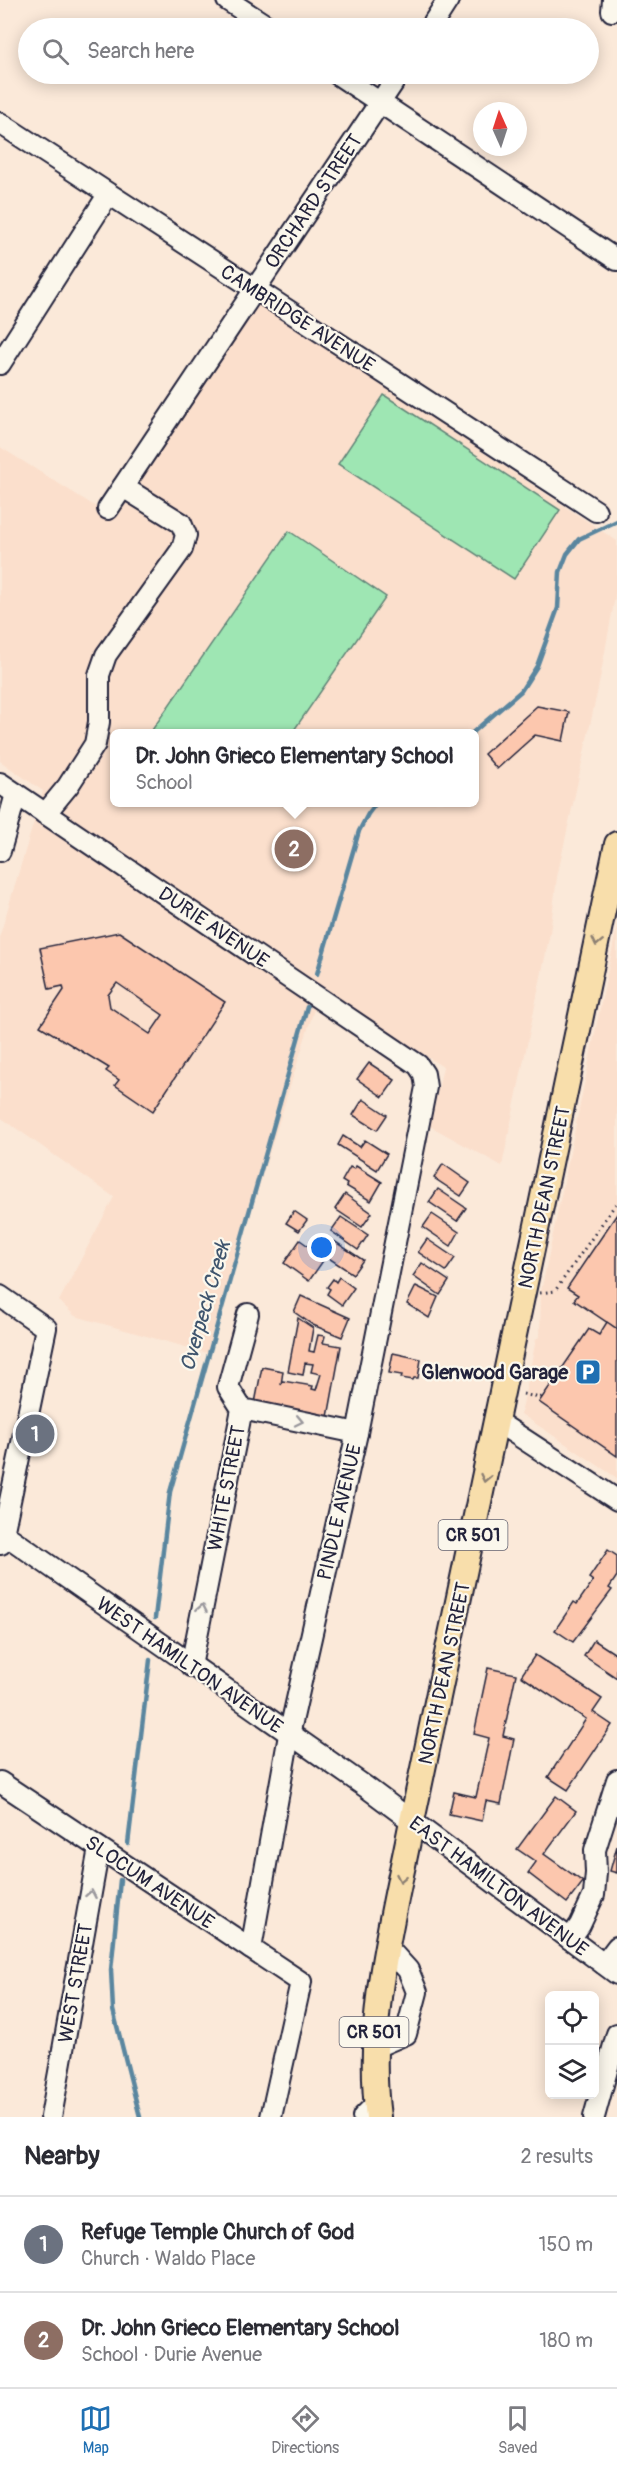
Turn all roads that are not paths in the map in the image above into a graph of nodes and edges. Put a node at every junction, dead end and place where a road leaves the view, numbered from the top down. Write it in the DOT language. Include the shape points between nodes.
graph roads {
  1 [pos="227,0"];
  2 [pos="448,0"];
  3 [pos="255,18"];
  4 [pos="436,18"];
  5 [pos="352,84"];
  6 [pos="392,84"];
  7 [pos="380,102"];
  8 [pos="0,123"];
  9 [pos="108,195"];
  10 [pos="617,260"];
  11 [pos="254,289"];
  12 [pos="0,364"];
  13 [pos="123,487"];
  14 [pos="108,509"];
  15 [pos="596,511"];
  16 [pos="8,788"];
  17 [pos="45,814"];
  18 [pos="617,844"];
  19 [pos="0,851"];
  20 [pos="424,1074"];
  21 [pos="0,1296"];
  22 [pos="248,1314"];
  23 [pos="242,1409"];
  24 [pos="496,1420"];
  25 [pos="357,1433"];
  26 [pos="617,1500"];
  27 [pos="1,1537"];
  28 [pos="191,1666"];
  29 [pos="290,1735"];
  30 [pos="617,1780"];
  31 [pos="0,1782"];
  32 [pos="380,1798"];
  33 [pos="412,1821"];
  34 [pos="99,1848"];
  35 [pos="570,1939"];
  36 [pos="617,1947"];
  37 [pos="388,1948"];
  38 [pos="251,1949"];
  39 [pos="610,1969"];
  40 [pos="617,2034"];
  41 [pos="373,2048"];
  42 [pos="372,2113"];
  43 [pos="594,2116"];
  44 [pos="51,2117"];
  45 [pos="271,2117"];
  1 -- 3 [label="street"];
  2 -- 4 [label="street"];
  5 -- 7 [label="street"];
  6 -- 7 [label="street, ORCHARD STREET"];
  7 -- 10 [label="street"];
  7 -- 11 [label="street, ORCHARD STREET"];
  8 -- 9 [label="street, CAMBRIDGE AVENUE"];
  9 -- 11 [label="street, CAMBRIDGE AVENUE"];
  9 -- 12 [label="street"];
  11 -- 13 [label="street, ORCHARD STREET"];
  11 -- 15 [label="street, CAMBRIDGE AVENUE"];
  13 -- 14 [label="street, ORCHARD STREET"];
  13 -- 17 [label="street" via="181,523 186,534 182,549 106,655 99,675 99,722 94,744"];
  16 -- 17 [label="street, DURIE AVENUE"];
  16 -- 19 [label="street"];
  17 -- 20 [label="street, DURIE AVENUE" via="408,1059"];
  18 -- 24 [label="main road, NORTH DEAN STREET / CR 501, one-way"];
  20 -- 25 [label="street, PINDLE AVENUE" via="426,1087"];
  21 -- 27 [label="street" via="46,1328"];
  22 -- 23 [label="street, WHITE STREET" via="228,1387"];
  23 -- 25 [label="street, one-way"];
  28 -- 23 [label="street, WHITE STREET, one-way"];
  24 -- 26 [label="street"];
  24 -- 33 [label="main road, NORTH DEAN STREET / CR 501, one-way"];
  25 -- 29 [label="street, PINDLE AVENUE"];
  27 -- 28 [label="street, WEST HAMILTON AVENUE"];
  28 -- 29 [label="street, WEST HAMILTON AVENUE"];
  29 -- 32 [label="street, WEST HAMILTON AVENUE"];
  29 -- 38 [label="street, PINDLE AVENUE"];
  30 -- 35 [label="street" via="595,1850 594,1895"];
  31 -- 34 [label="street, SLOCUM AVENUE"];
  32 -- 33 [label="street, EAST HAMILTON AVENUE"];
  33 -- 35 [label="street, EAST HAMILTON AVENUE"];
  33 -- 37 [label="main road, NORTH DEAN STREET / CR 501, one-way"];
  34 -- 38 [label="street, SLOCUM AVENUE"];
  44 -- 34 [label="street, WEST STREET, one-way"];
  35 -- 39 [label="street, EAST HAMILTON AVENUE"];
  36 -- 39 [label="street"];
  37 -- 41 [label="main road, NORTH DEAN STREET / CR 501"];
  37 -- 41 [label="street" via="408,1970 417,1992 406,2034"];
  38 -- 45 [label="street, SLOCUM AVENUE" via="301,1982"];
  40 -- 43 [label="street"];
  41 -- 42 [label="main road, NORTH DEAN STREET / CR 501"];
}
